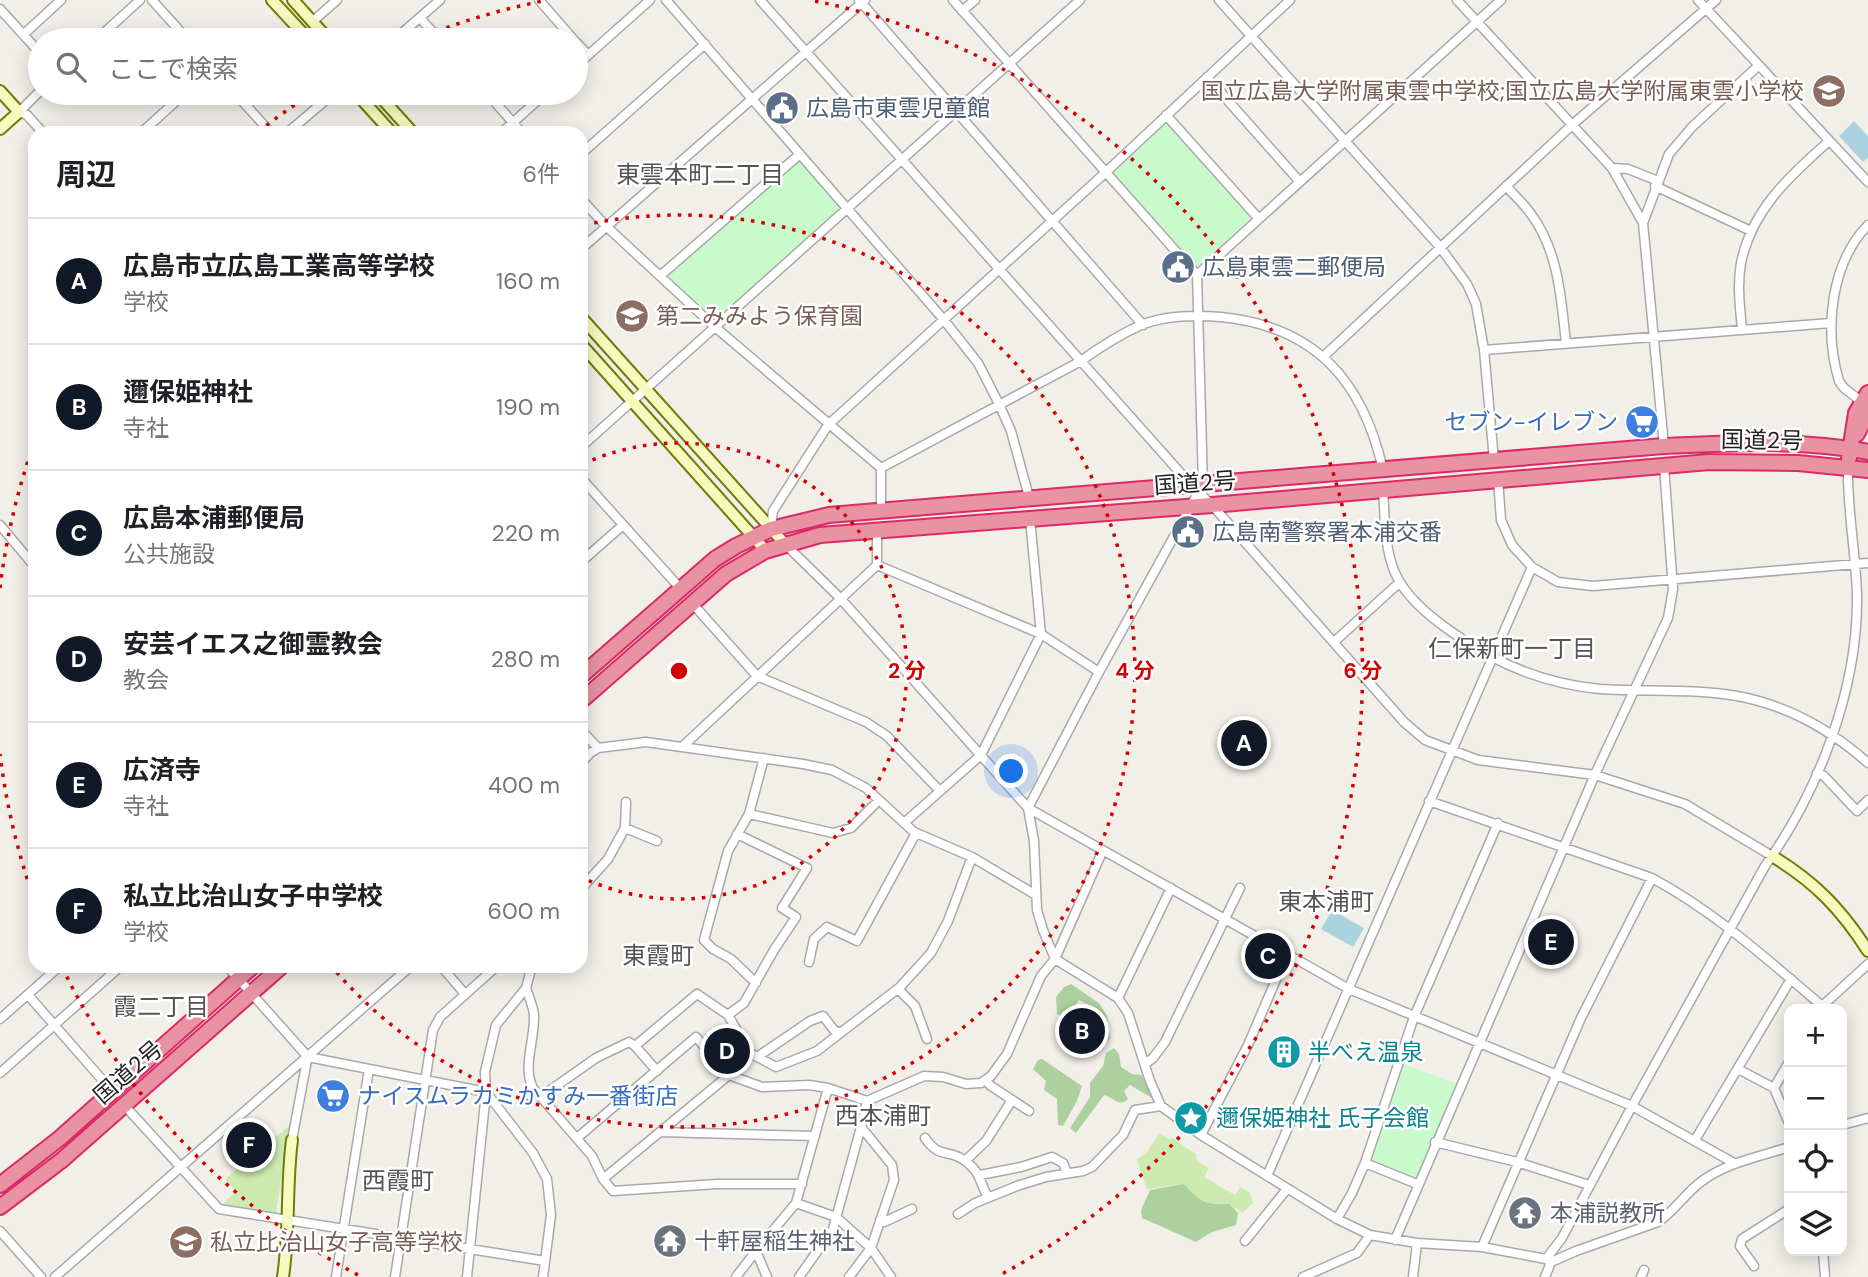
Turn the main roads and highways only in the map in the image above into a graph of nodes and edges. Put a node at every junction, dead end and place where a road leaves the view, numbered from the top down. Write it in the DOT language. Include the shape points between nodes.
graph roads {
  1 [pos="1866,402"];
  2 [pos="1850,448"];
  3 [pos="1868,452"];
  4 [pos="1848,467"];
  5 [pos="1868,470"];
  6 [pos="588,670"];
  7 [pos="588,695"];
  8 [pos="245,973"];
  9 [pos="274,973"];
  10 [pos="0,1185"];
  11 [pos="0,1207"];
  1 -- 2 [label="highway" via="1853,424"];
  2 -- 3 [label="highway, 国道2号"];
  2 -- 4 [label="highway"];
  2 -- 6 [label="highway, 国道2号" via="1757,442 1664,446 817,517 771,529 715,559"];
  4 -- 5 [label="highway, 国道2号"];
  4 -- 7 [label="highway, 国道2号" via="1754,461 1664,466 831,533 766,551 726,574"];
  8 -- 10 [label="highway, 国道2号" via="60,1138"];
  9 -- 11 [label="highway, 国道2号" via="29,1187"];
}
